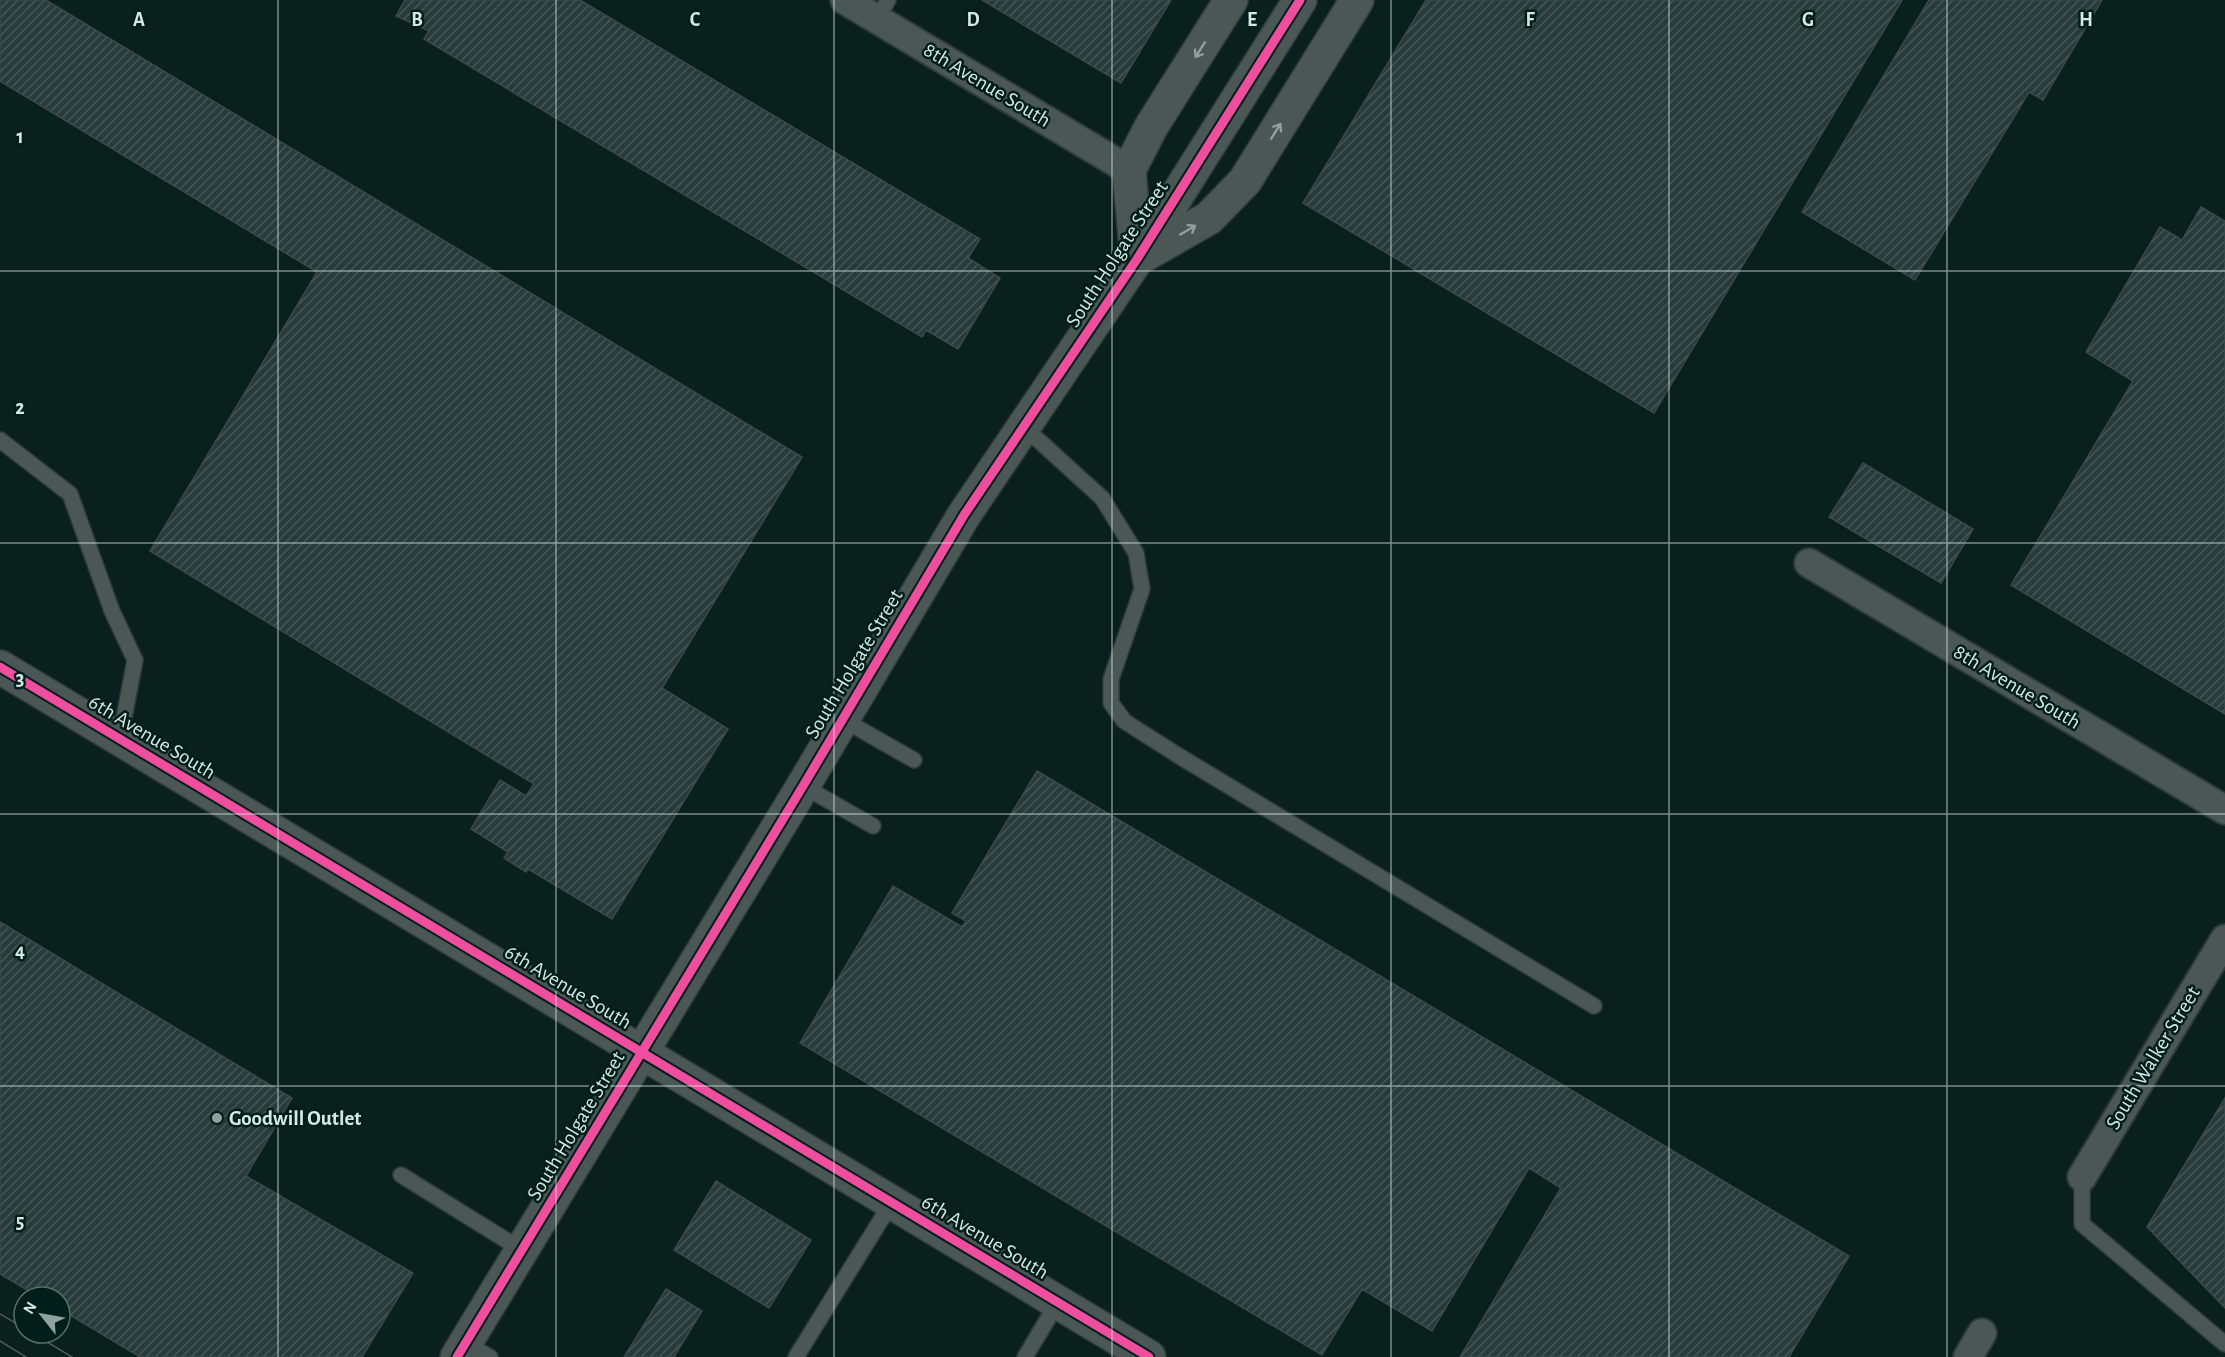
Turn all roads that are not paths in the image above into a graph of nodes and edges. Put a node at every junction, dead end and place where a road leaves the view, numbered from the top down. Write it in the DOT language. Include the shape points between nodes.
graph roads {
  1 [pos="844,0"];
  2 [pos="1231,0"];
  3 [pos="1300,0"];
  4 [pos="1357,0"];
  5 [pos="882,10"];
  6 [pos="1129,170"];
  7 [pos="1137,259"];
  8 [pos="1023,427"];
  9 [pos="0,440"];
  10 [pos="1809,563"];
  11 [pos="0,667"];
  12 [pos="842,719"];
  13 [pos="120,739"];
  14 [pos="914,760"];
  15 [pos="802,786"];
  16 [pos="2225,810"];
  17 [pos="873,826"];
  18 [pos="2225,939"];
  19 [pos="1594,1006"];
  20 [pos="641,1052"];
  21 [pos="401,1175"];
  22 [pos="2082,1177"];
  23 [pos="892,1202"];
  24 [pos="522,1250"];
  25 [pos="1058,1302"];
  26 [pos="2225,1344"];
  27 [pos="471,1352"];
  28 [pos="796,1357"];
  29 [pos="1025,1357"];
  30 [pos="1149,1357"];
  1 -- 5 [label="street, 8th Avenue South"];
  2 -- 6 [label="main road, South Holgate Street, one-way" via="1151,127"];
  3 -- 7 [label="main road, South Holgate Street"];
  7 -- 4 [label="main road, South Holgate Street, one-way" via="1209,218 1245,180"];
  5 -- 6 [label="street, 8th Avenue South"];
  6 -- 7 [label="main road, South Holgate Street"];
  7 -- 8 [label="main road, South Holgate Street"];
  8 -- 12 [label="main road, South Holgate Street" via="964,514"];
  8 -- 19 [label="lane" via="1102,498 1136,554 1142,589 1111,679 1111,703 1124,721"];
  9 -- 13 [label="lane" via="70,494 112,611 135,660"];
  10 -- 16 [label="street, 8th Avenue South"];
  11 -- 13 [label="main road, 6th Avenue South"];
  12 -- 14 [label="lane"];
  12 -- 15 [label="main road, South Holgate Street"];
  13 -- 20 [label="main road, 6th Avenue South"];
  15 -- 17 [label="lane"];
  15 -- 20 [label="main road, South Holgate Street"];
  18 -- 22 [label="street, South Walker Street"];
  20 -- 23 [label="main road, 6th Avenue South"];
  20 -- 24 [label="main road, South Holgate Street"];
  21 -- 24 [label="lane"];
  22 -- 26 [label="lane" via="2082,1224"];
  23 -- 25 [label="main road, 6th Avenue South"];
  23 -- 28 [label="lane"];
  24 -- 27 [label="main road, South Holgate Street"];
  25 -- 29 [label="lane"];
  25 -- 30 [label="main road, 6th Avenue South"];
}
